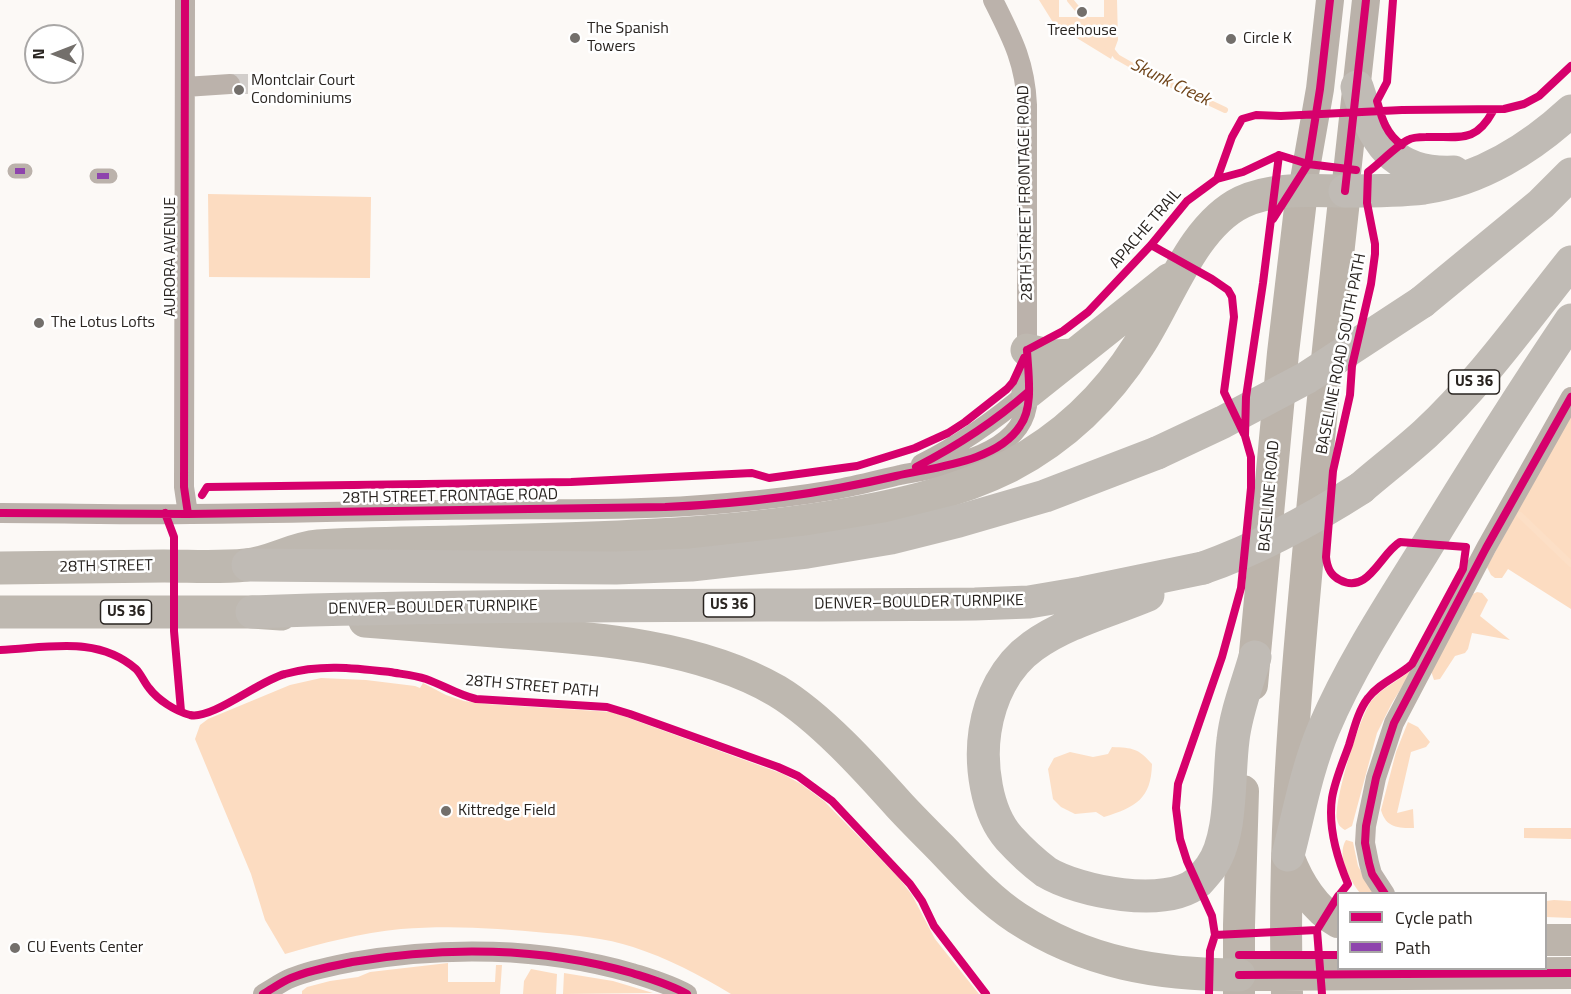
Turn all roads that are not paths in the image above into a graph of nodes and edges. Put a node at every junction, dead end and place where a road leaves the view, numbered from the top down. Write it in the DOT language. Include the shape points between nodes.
graph roads {
  1 [pos="186,0"];
  2 [pos="993,0"];
  3 [pos="1330,0"];
  4 [pos="1366,0"];
  5 [pos="230,84"];
  6 [pos="186,87"];
  7 [pos="1357,87"];
  8 [pos="1571,111"];
  9 [pos="1492,166"];
  10 [pos="1571,174"];
  11 [pos="1302,191"];
  12 [pos="1345,191"];
  13 [pos="1571,262"];
  14 [pos="1184,265"];
  15 [pos="1571,320"];
  16 [pos="1027,350"];
  17 [pos="1074,355"];
  18 [pos="1028,392"];
  19 [pos="1571,398"];
  20 [pos="0,513"];
  21 [pos="188,514"];
  22 [pos="248,565"];
  23 [pos="0,568"];
  24 [pos="1203,568"];
  25 [pos="0,612"];
  26 [pos="252,612"];
  27 [pos="1255,657"];
  28 [pos="941,848"];
  29 [pos="1288,855"];
  30 [pos="1384,892"];
  31 [pos="1337,921"];
  32 [pos="1547,940"];
  33 [pos="1571,940"];
  34 [pos="1337,955"];
  35 [pos="1571,973"];
  36 [pos="1239,975"];
  37 [pos="1287,975"];
  38 [pos="1365,975"];
  39 [pos="263,994"];
  40 [pos="687,994"];
  41 [pos="1182,994"];
  42 [pos="1341,994"];
  1 -- 6 [label="street, AURORA AVENUE"];
  2 -- 16 [label="street, 28TH STREET FRONTAGE ROAD" via="1019,53 1026,88"];
  3 -- 11 [label="main road, BASELINE ROAD" via="1320,89"];
  4 -- 7 [label="main road"];
  5 -- 6 [label="street"];
  6 -- 21 [label="street, AURORA AVENUE" via="184,487"];
  7 -- 9 [label="highway" via="1374,133 1401,162 1436,172"];
  7 -- 12 [label="main road"];
  8 -- 9 [label="highway" via="1532,142"];
  9 -- 12 [label="highway" via="1466,178 1424,188"];
  10 -- 22 [label="highway, bridge" via="1422,302 1306,378 1157,453 1054,492 959,521 891,537 691,565"];
  11 -- 12 [label="highway"];
  11 -- 14 [label="highway" via="1260,196 1240,203 1219,218"];
  11 -- 27 [label="main road, BASELINE ROAD"];
  12 -- 29 [label="main road" via="1293,715"];
  13 -- 24 [label="highway, DENVER–BOULDER TURNPIKE / US 36, bridge" via="1456,402 1361,488 1286,533"];
  14 -- 17 [label="highway"];
  14 -- 22 [label="highway, 28TH STREET" via="1139,346 1088,409 1034,452 990,476 939,494 830,517 693,534 313,546"];
  15 -- 29 [label="highway" via="1387,609 1350,676 1315,753"];
  16 -- 17 [label="highway" via="1053,356"];
  16 -- 18 [label="street, 28TH STREET FRONTAGE ROAD"];
  17 -- 18 [label="highway"];
  18 -- 21 [label="street, 28TH STREET FRONTAGE ROAD" via="970,436 897,476 801,495 689,506"];
  19 -- 30 [label="street" via="1394,723 1366,826 1369,863"];
  20 -- 21 [label="street, 28TH STREET FRONTAGE ROAD"];
  22 -- 23 [label="highway, 28TH STREET"];
  24 -- 26 [label="highway, DENVER–BOULDER TURNPIKE / US 36" via="1029,602 638,604"];
  24 -- 27 [label="highway" via="1153,594 1060,630 1032,646 1015,662 999,685 987,714 982,748 984,781 1008,837 1046,872 1090,889 1122,896 1149,896 1172,894 1197,883 1212,866 1221,845 1236,721"];
  25 -- 26 [label="highway, US 36"];
  26 -- 28 [label="highway" via="567,636 624,643 719,666 777,692 801,708 855,757"];
  27 -- 36 [label="main road, BASELINE ROAD" via="1242,816"];
  28 -- 36 [label="highway" via="987,895 1017,918 1083,951 1122,965 1199,975"];
  28 -- 41 [label="highway" via="978,900 1019,939 1077,968 1117,981"];
  29 -- 31 [label="main road" via="1311,898"];
  29 -- 37 [label="main road"];
  32 -- 33 [label="main road"];
  34 -- 37 [label="main road"];
  35 -- 38 [label="main road"];
  36 -- 37 [label="main road"];
  37 -- 38 [label="main road"];
  38 -- 42 [label="main road"];
  39 -- 40 [label="street" via="291,978 329,966 457,951 526,953 608,966 670,984"];
}
